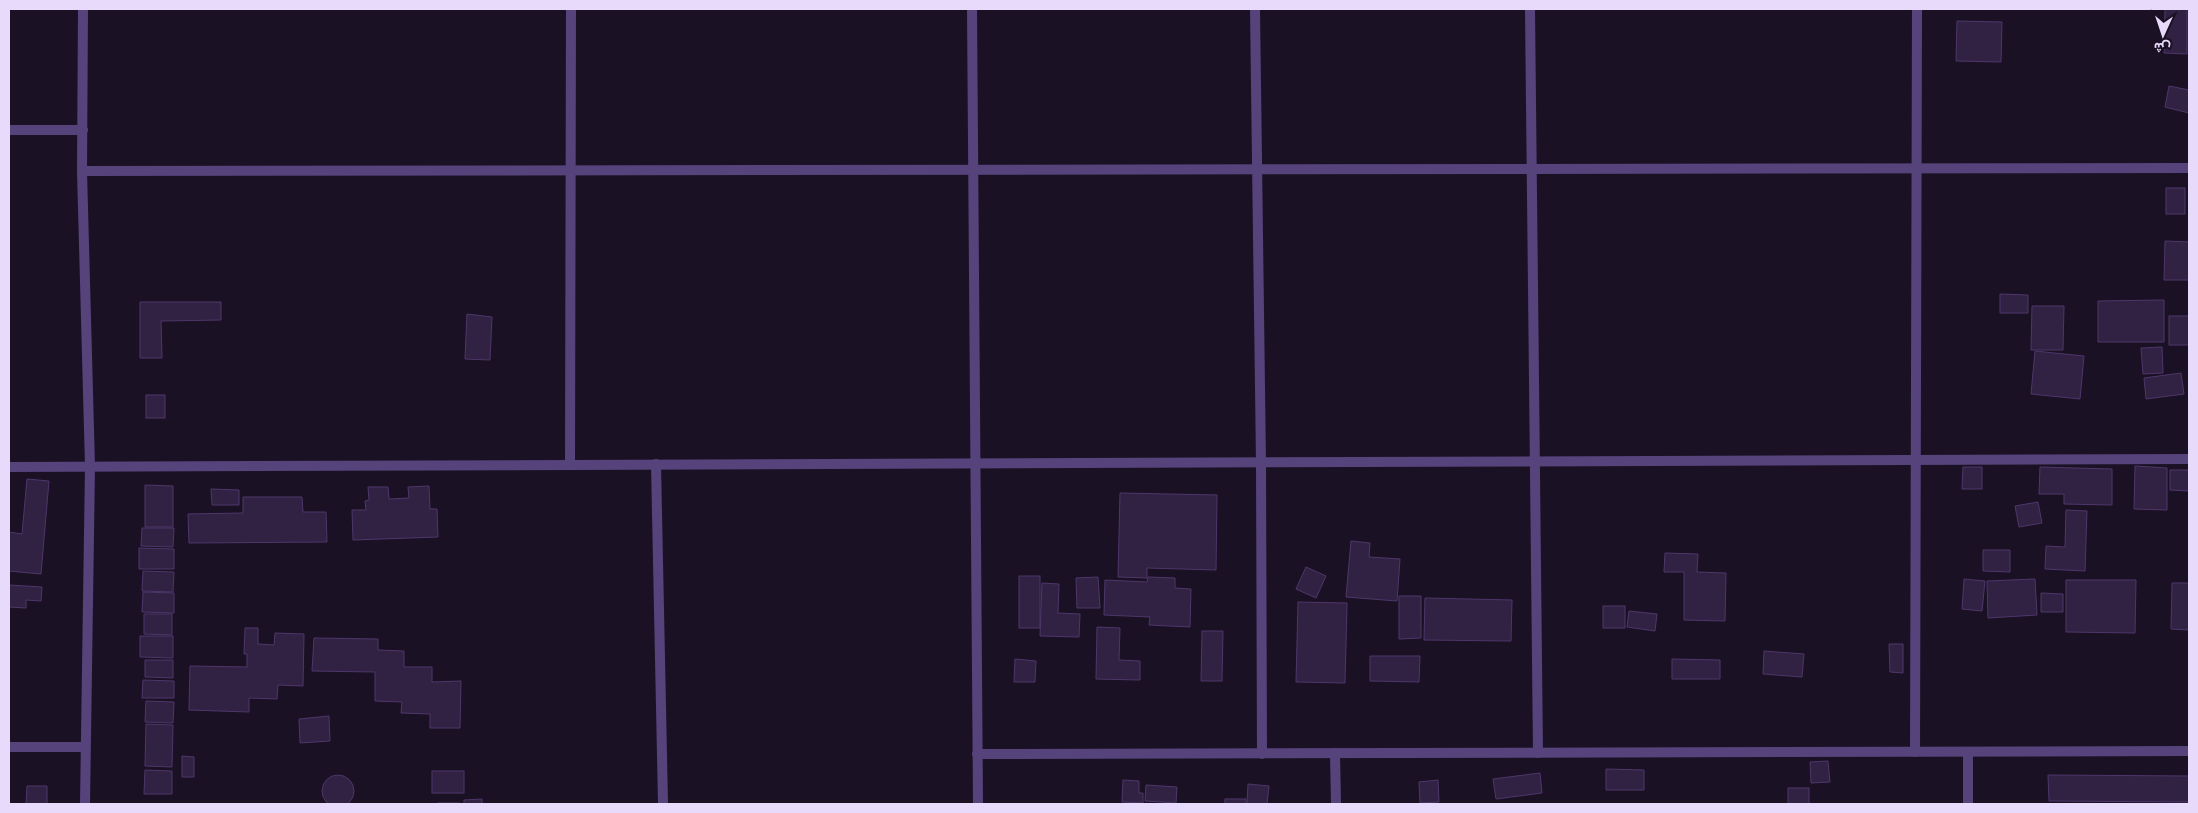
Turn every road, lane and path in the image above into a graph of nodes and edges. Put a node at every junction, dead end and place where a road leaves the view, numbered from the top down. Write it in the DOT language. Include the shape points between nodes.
graph roads {
  1 [pos="83,9"];
  2 [pos="571,9"];
  3 [pos="972,9"];
  4 [pos="1255,9"];
  5 [pos="1530,9"];
  6 [pos="1917,9"];
  7 [pos="9,130"];
  8 [pos="83,130"];
  9 [pos="1917,168"];
  10 [pos="2189,168"];
  11 [pos="1257,169"];
  12 [pos="1532,169"];
  13 [pos="973,170"];
  14 [pos="82,171"];
  15 [pos="570,171"];
  16 [pos="2189,459"];
  17 [pos="1916,460"];
  18 [pos="1535,462"];
  19 [pos="1261,463"];
  20 [pos="656,464"];
  21 [pos="975,464"];
  22 [pos="570,465"];
  23 [pos="90,466"];
  24 [pos="9,467"];
  25 [pos="9,746"];
  26 [pos="85,747"];
  27 [pos="2189,751"];
  28 [pos="1915,752"];
  29 [pos="1968,752"];
  30 [pos="1335,753"];
  31 [pos="1538,753"];
  32 [pos="977,754"];
  33 [pos="1262,754"];
  34 [pos="85,804"];
  35 [pos="663,804"];
  36 [pos="978,804"];
  37 [pos="1336,804"];
  38 [pos="1968,804"];
  1 -- 8 [label="street"];
  2 -- 15 [label="street"];
  3 -- 13 [label="street"];
  4 -- 11 [label="street"];
  5 -- 12 [label="street"];
  6 -- 9 [label="street"];
  7 -- 8 [label="street"];
  8 -- 14 [label="street"];
  9 -- 10 [label="street"];
  9 -- 12 [label="street"];
  9 -- 17 [label="street"];
  11 -- 12 [label="street"];
  11 -- 13 [label="street"];
  11 -- 19 [label="street"];
  12 -- 18 [label="street"];
  13 -- 15 [label="street"];
  13 -- 21 [label="street"];
  14 -- 15 [label="street"];
  14 -- 23 [label="street"];
  15 -- 22 [label="street"];
  16 -- 17 [label="street"];
  17 -- 18 [label="street"];
  17 -- 28 [label="street"];
  18 -- 19 [label="street"];
  18 -- 31 [label="street"];
  19 -- 21 [label="street"];
  19 -- 33 [label="street"];
  20 -- 21 [label="street"];
  20 -- 22 [label="street"];
  20 -- 35 [label="street"];
  21 -- 32 [label="street"];
  22 -- 23 [label="street"];
  23 -- 24 [label="street"];
  23 -- 26 [label="street"];
  25 -- 26 [label="street"];
  26 -- 34 [label="street"];
  27 -- 29 [label="street"];
  28 -- 29 [label="street"];
  28 -- 31 [label="street"];
  29 -- 38 [label="street"];
  30 -- 31 [label="street"];
  30 -- 33 [label="street"];
  30 -- 37 [label="street"];
  32 -- 33 [label="street"];
  32 -- 36 [label="street"];
}
